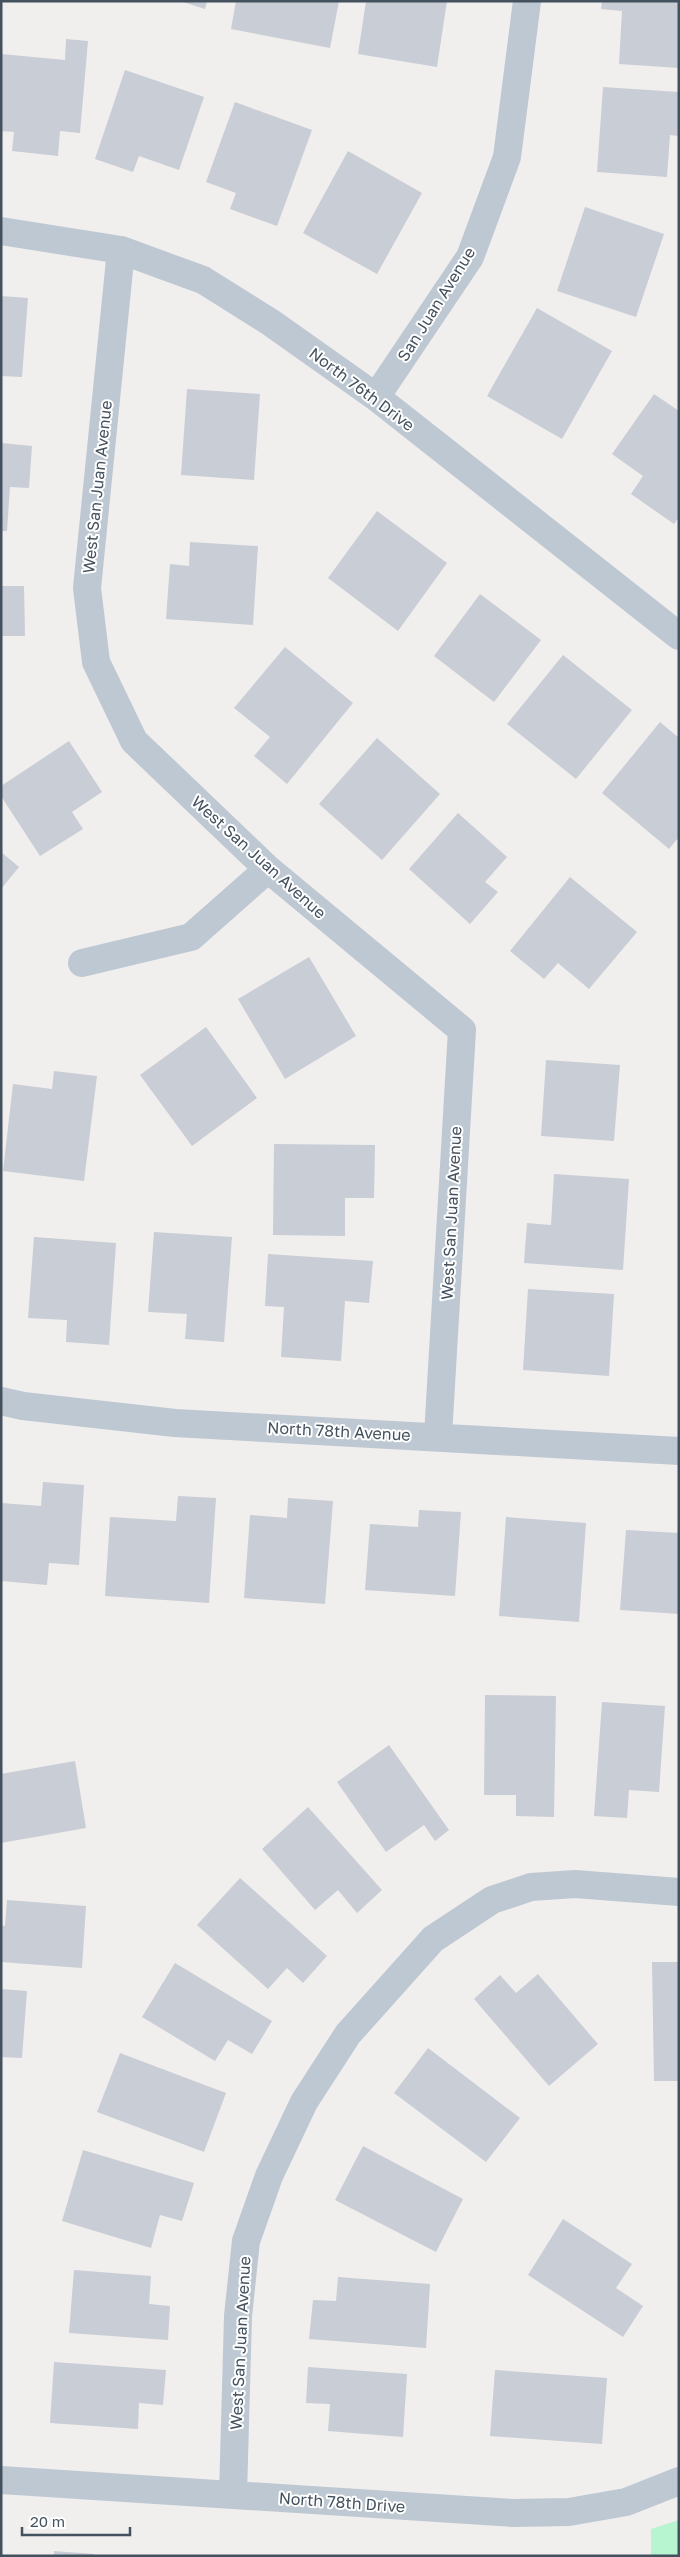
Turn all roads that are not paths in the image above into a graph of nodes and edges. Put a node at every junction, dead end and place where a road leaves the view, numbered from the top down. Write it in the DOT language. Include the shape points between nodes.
graph roads {
  1 [pos="527,1"];
  2 [pos="1,231"];
  3 [pos="121,250"];
  4 [pos="376,397"];
  5 [pos="679,636"];
  6 [pos="268,869"];
  7 [pos="82,963"];
  8 [pos="1,1401"];
  9 [pos="438,1436"];
  10 [pos="679,1451"];
  11 [pos="679,1892"];
  12 [pos="1,2480"];
  13 [pos="679,2481"];
  14 [pos="233,2495"];
  1 -- 4 [label="street, San Juan Avenue" via="507,157 470,257"];
  2 -- 3 [label="street, North 76th Drive"];
  3 -- 4 [label="street, North 76th Drive" via="203,280 270,322"];
  3 -- 6 [label="street, West San Juan Avenue" via="87,588 96,662 134,741"];
  4 -- 5 [label="street, North 76th Drive"];
  6 -- 7 [label="street" via="191,937"];
  6 -- 9 [label="street, West San Juan Avenue" via="462,1030"];
  8 -- 9 [label="street, North 78th Avenue" via="175,1423"];
  9 -- 10 [label="street, North 78th Avenue"];
  11 -- 14 [label="street, West San Juan Avenue" via="575,1884 531,1888 492,1900 434,1940 348,2034 304,2102 269,2176 246,2241 238,2316"];
  12 -- 14 [label="street, North 78th Drive"];
  13 -- 14 [label="street, North 78th Drive" via="626,2502 569,2512 514,2513"];
}
